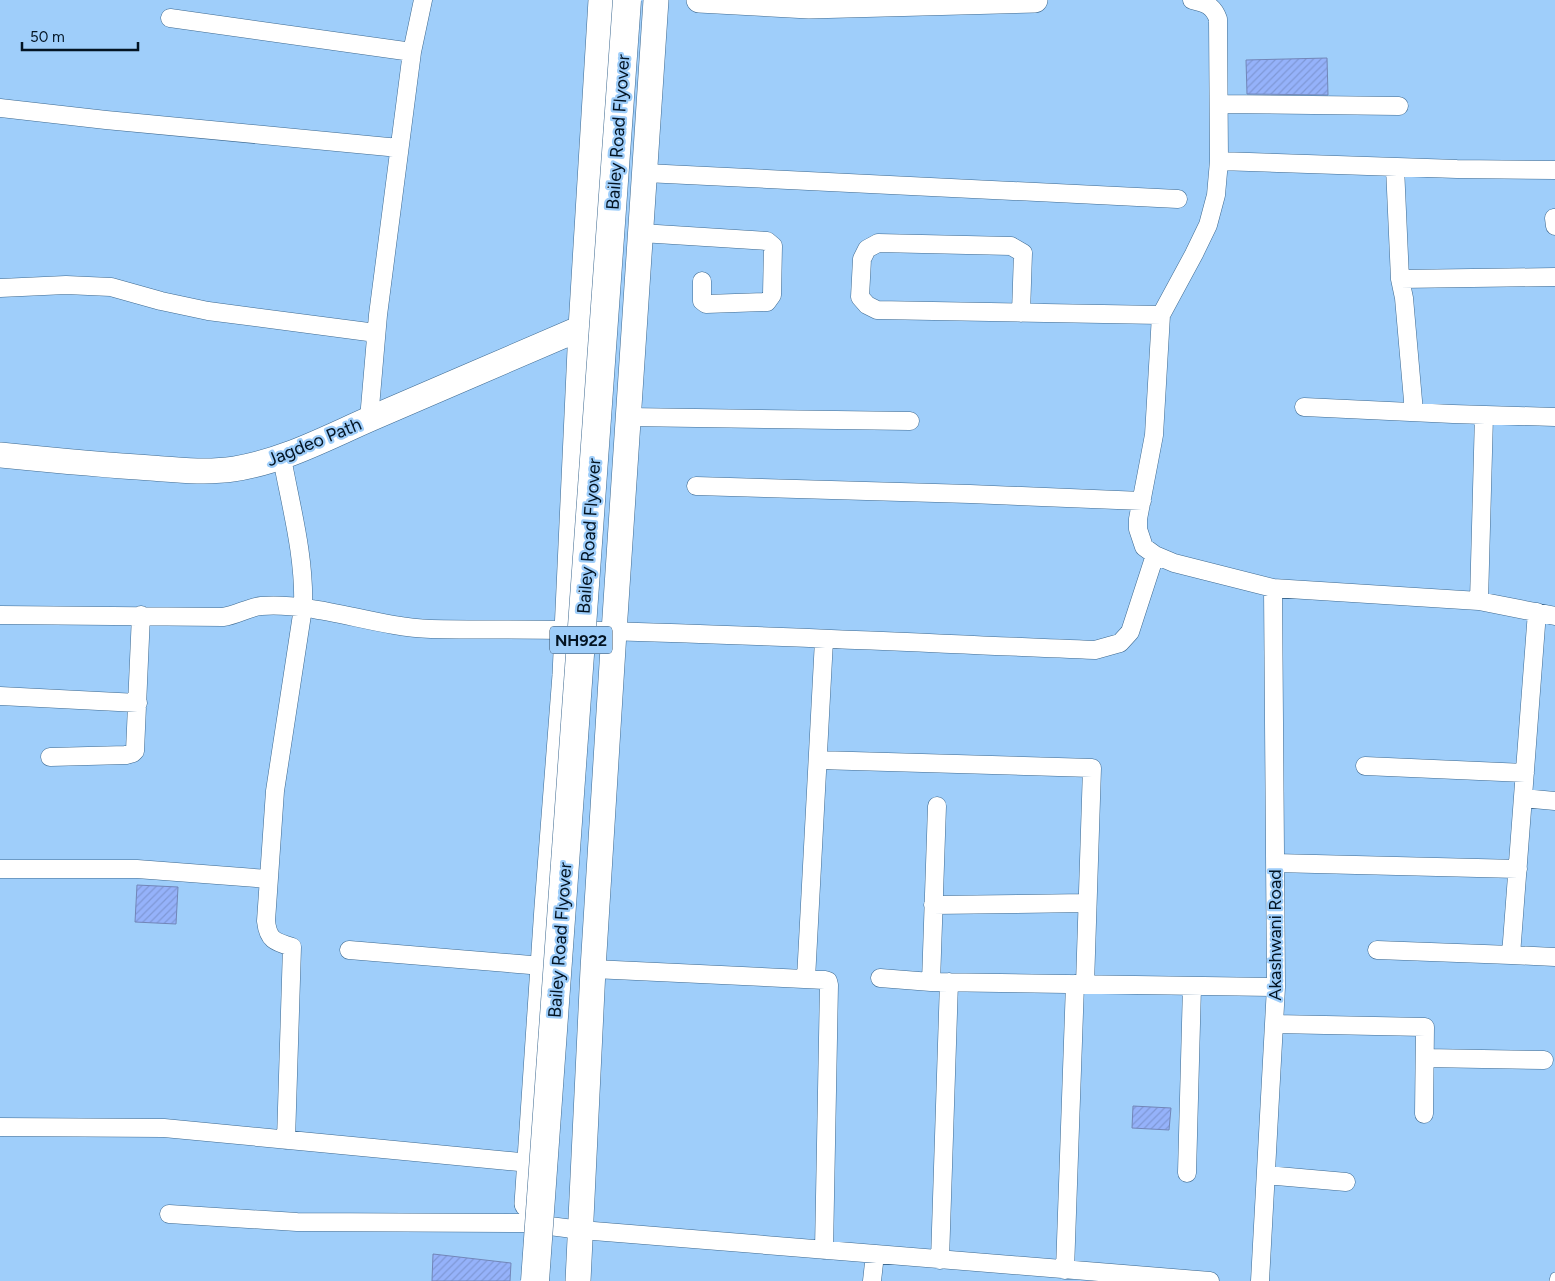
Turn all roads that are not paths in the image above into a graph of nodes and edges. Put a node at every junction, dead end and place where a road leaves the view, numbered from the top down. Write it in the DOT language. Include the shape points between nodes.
graph roads {
  1 [pos="423,0"];
  2 [pos="601,0"];
  3 [pos="628,0"];
  4 [pos="643,0"];
  5 [pos="656,0"];
  6 [pos="699,0"];
  7 [pos="1035,0"];
  8 [pos="1192,0"];
  9 [pos="170,18"];
  10 [pos="412,52"];
  11 [pos="1219,104"];
  12 [pos="1399,106"];
  13 [pos="0,108"];
  14 [pos="399,148"];
  15 [pos="1219,161"];
  16 [pos="1395,167"];
  17 [pos="1555,170"];
  18 [pos="645,173"];
  19 [pos="1178,198"];
  20 [pos="641,234"];
  21 [pos="586,253"];
  22 [pos="639,259"];
  23 [pos="1555,277"];
  24 [pos="1400,279"];
  25 [pos="702,281"];
  26 [pos="0,288"];
  27 [pos="1021,312"];
  28 [pos="1162,315"];
  29 [pos="581,328"];
  30 [pos="376,334"];
  31 [pos="579,365"];
  32 [pos="632,368"];
  33 [pos="1304,407"];
  34 [pos="1414,412"];
  35 [pos="1484,415"];
  36 [pos="1555,416"];
  37 [pos="628,418"];
  38 [pos="369,419"];
  39 [pos="910,422"];
  40 [pos="0,455"];
  41 [pos="282,458"];
  42 [pos="696,486"];
  43 [pos="1142,501"];
  44 [pos="1155,556"];
  45 [pos="1273,588"];
  46 [pos="1479,601"];
  47 [pos="303,608"];
  48 [pos="1537,612"];
  49 [pos="0,615"];
  50 [pos="141,615"];
  51 [pos="1555,616"];
  52 [pos="567,630"];
  53 [pos="614,632"];
  54 [pos="824,640"];
  55 [pos="0,696"];
  56 [pos="138,702"];
  57 [pos="50,757"];
  58 [pos="818,760"];
  59 [pos="1365,766"];
  60 [pos="1525,774"];
  61 [pos="1523,798"];
  62 [pos="1555,801"];
  63 [pos="937,806"];
  64 [pos="1275,864"];
  65 [pos="0,869"];
  66 [pos="1518,869"];
  67 [pos="268,879"];
  68 [pos="1087,904"];
  69 [pos="933,905"];
  70 [pos="349,950"];
  71 [pos="1377,950"];
  72 [pos="1511,955"];
  73 [pos="1555,957"];
  74 [pos="543,966"];
  75 [pos="593,969"];
  76 [pos="880,978"];
  77 [pos="806,979"];
  78 [pos="931,982"];
  79 [pos="949,982"];
  80 [pos="1080,984"];
  81 [pos="1192,986"];
  82 [pos="1276,987"];
  83 [pos="1275,1024"];
  84 [pos="1424,1058"];
  85 [pos="1544,1060"];
  86 [pos="1424,1114"];
  87 [pos="0,1127"];
  88 [pos="286,1140"];
  89 [pos="530,1163"];
  90 [pos="1186,1173"];
  91 [pos="1266,1175"];
  92 [pos="1346,1182"];
  93 [pos="170,1214"];
  94 [pos="526,1223"];
  95 [pos="581,1230"];
  96 [pos="824,1250"];
  97 [pos="875,1254"];
  98 [pos="940,1260"];
  99 [pos="1065,1270"];
  100 [pos="522,1281"];
  101 [pos="536,1281"];
  102 [pos="554,1281"];
  103 [pos="578,1281"];
  104 [pos="872,1281"];
  105 [pos="1210,1281"];
  106 [pos="1260,1281"];
  1 -- 10 [label="street"];
  2 -- 21 [label="main road"];
  3 -- 101 [label="highway, Bailey Road Flyover / NH922, bridge"];
  4 -- 102 [label="highway, Bailey Road Flyover / NH922" via="608,461"];
  5 -- 18 [label="main road"];
  6 -- 7 [label="main road" via="810,6"];
  8 -- 11 [label="street" via="1206,4 1218,18"];
  9 -- 10 [label="street"];
  10 -- 14 [label="street"];
  11 -- 12 [label="street"];
  11 -- 15 [label="street"];
  13 -- 14 [label="street"];
  14 -- 30 [label="street"];
  15 -- 16 [label="street"];
  15 -- 28 [label="street" via="1216,195 1208,225"];
  16 -- 17 [label="street"];
  16 -- 24 [label="street"];
  18 -- 19 [label="street"];
  18 -- 20 [label="main road"];
  20 -- 22 [label="main road"];
  20 -- 25 [label="street" via="767,241 773,246 772,295 767,302 706,304 702,301"];
  21 -- 22 [label="main road"];
  21 -- 29 [label="main road"];
  22 -- 32 [label="main road"];
  23 -- 24 [label="street"];
  24 -- 34 [label="street"];
  26 -- 30 [label="street" via="111,287 200,310"];
  27 -- 27 [label="street" via="878,310 860,297 862,259 866,249 878,243 1011,246 1023,253"];
  27 -- 28 [label="street"];
  28 -- 43 [label="street" via="1154,435"];
  29 -- 31 [label="main road"];
  29 -- 38 [label="main road, Jagdeo Path"];
  30 -- 38 [label="street"];
  31 -- 32 [label="main road"];
  31 -- 52 [label="main road"];
  32 -- 37 [label="main road"];
  33 -- 34 [label="street"];
  34 -- 35 [label="street"];
  35 -- 36 [label="street"];
  35 -- 46 [label="street"];
  37 -- 39 [label="street"];
  37 -- 53 [label="main road"];
  38 -- 41 [label="main road, Jagdeo Path"];
  40 -- 41 [label="main road, Jagdeo Path" via="188,470 232,469"];
  41 -- 47 [label="street" via="298,541"];
  42 -- 43 [label="street"];
  43 -- 44 [label="street" via="1138,519 1140,539"];
  44 -- 45 [label="street"];
  44 -- 54 [label="street" via="1130,632 1120,643 1096,650"];
  45 -- 46 [label="street"];
  45 -- 64 [label="street, Akashwani Road"];
  46 -- 48 [label="street"];
  47 -- 50 [label="street" via="259,606 235,616 223,617"];
  47 -- 52 [label="street" via="428,629"];
  47 -- 67 [label="street" via="275,791"];
  48 -- 51 [label="street"];
  48 -- 60 [label="street"];
  49 -- 50 [label="street"];
  50 -- 56 [label="street"];
  52 -- 53 [label="street"];
  52 -- 74 [label="main road"];
  53 -- 54 [label="street"];
  53 -- 75 [label="main road"];
  54 -- 58 [label="street"];
  55 -- 56 [label="street"];
  56 -- 57 [label="street" via="133,753"];
  58 -- 68 [label="street" via="1092,768"];
  58 -- 77 [label="street"];
  59 -- 60 [label="street"];
  60 -- 61 [label="street"];
  61 -- 62 [label="street"];
  61 -- 66 [label="street"];
  63 -- 69 [label="street"];
  64 -- 66 [label="street"];
  64 -- 82 [label="street, Akashwani Road"];
  65 -- 67 [label="street" via="137,869"];
  66 -- 72 [label="street"];
  67 -- 88 [label="street" via="267,930 272,938 292,946"];
  68 -- 69 [label="street"];
  68 -- 80 [label="street"];
  69 -- 78 [label="street"];
  70 -- 74 [label="street"];
  71 -- 72 [label="street"];
  72 -- 73 [label="street"];
  74 -- 89 [label="main road"];
  75 -- 77 [label="street"];
  75 -- 95 [label="main road"];
  76 -- 78 [label="street"];
  77 -- 96 [label="street" via="825,980 829,985"];
  78 -- 79 [label="street"];
  79 -- 80 [label="street"];
  79 -- 98 [label="street"];
  80 -- 81 [label="street"];
  80 -- 99 [label="street"];
  81 -- 82 [label="street"];
  81 -- 90 [label="street"];
  82 -- 83 [label="street, Akashwani Road"];
  83 -- 84 [label="street" via="1425,1026"];
  83 -- 91 [label="street, Akashwani Road"];
  84 -- 85 [label="street"];
  84 -- 86 [label="street"];
  87 -- 88 [label="street" via="164,1128"];
  88 -- 89 [label="street"];
  89 -- 94 [label="main road"];
  91 -- 92 [label="street"];
  91 -- 106 [label="street, Akashwani Road"];
  93 -- 94 [label="street" via="297,1222"];
  94 -- 95 [label="street"];
  94 -- 100 [label="main road"];
  95 -- 96 [label="street"];
  95 -- 103 [label="main road"];
  96 -- 97 [label="street"];
  97 -- 98 [label="street"];
  97 -- 104 [label="street"];
  98 -- 99 [label="street"];
  99 -- 105 [label="street"];
}
